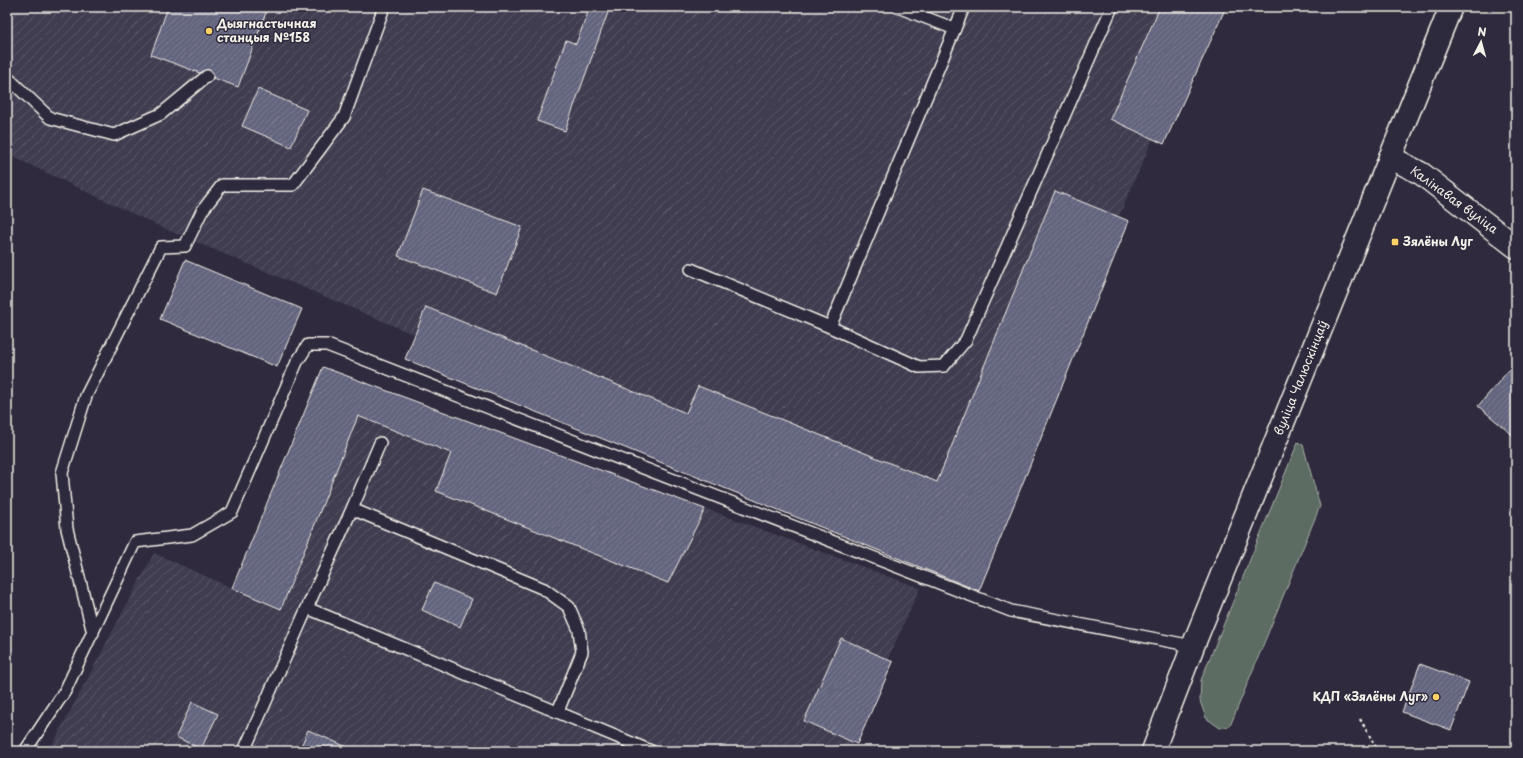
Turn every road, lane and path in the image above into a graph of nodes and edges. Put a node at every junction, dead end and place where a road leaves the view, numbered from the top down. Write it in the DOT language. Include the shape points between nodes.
graph roads {
  1 [pos="384,7"];
  2 [pos="898,7"];
  3 [pos="964,7"];
  4 [pos="1112,7"];
  5 [pos="1451,7"];
  6 [pos="955,29"];
  7 [pos="207,76"];
  8 [pos="7,77"];
  9 [pos="1390,156"];
  10 [pos="1516,247"];
  11 [pos="691,269"];
  12 [pos="830,327"];
  13 [pos="380,443"];
  14 [pos="352,509"];
  15 [pos="308,608"];
  16 [pos="93,633"];
  17 [pos="1193,646"];
  18 [pos="558,712"];
  19 [pos="1360,719"];
  20 [pos="25,751"];
  21 [pos="244,751"];
  22 [pos="651,751"];
  23 [pos="1153,751"];
  24 [pos="1378,751"];
  1 -- 16 [label="lane" via="344,117 293,185 222,185 202,211 185,246 161,247 86,396 62,473 67,529"];
  2 -- 6 [label="lane"];
  3 -- 6 [label="lane"];
  4 -- 12 [label="lane" via="966,340 944,366 919,367"];
  5 -- 9 [label="main road, вуліца Чалюскінцаў"];
  6 -- 12 [label="lane"];
  7 -- 8 [label="lane" via="161,114 114,135 50,118"];
  9 -- 10 [label="main road, Калінавая вуліца" via="1422,174"];
  9 -- 17 [label="main road, вуліца Чалюскінцаў"];
  11 -- 12 [label="lane"];
  13 -- 14 [label="lane"];
  14 -- 15 [label="lane"];
  14 -- 18 [label="lane" via="544,589 569,607 579,630 582,652"];
  15 -- 18 [label="lane"];
  15 -- 21 [label="lane"];
  16 -- 17 [label="lane" via="136,542 192,535 232,512 297,362 308,345 327,345 1011,611"];
  16 -- 20 [label="lane" via="65,691"];
  17 -- 23 [label="main road, вуліца Чалюскінцаў"];
  18 -- 22 [label="lane"];
  19 -- 24 [label="path"];
}
